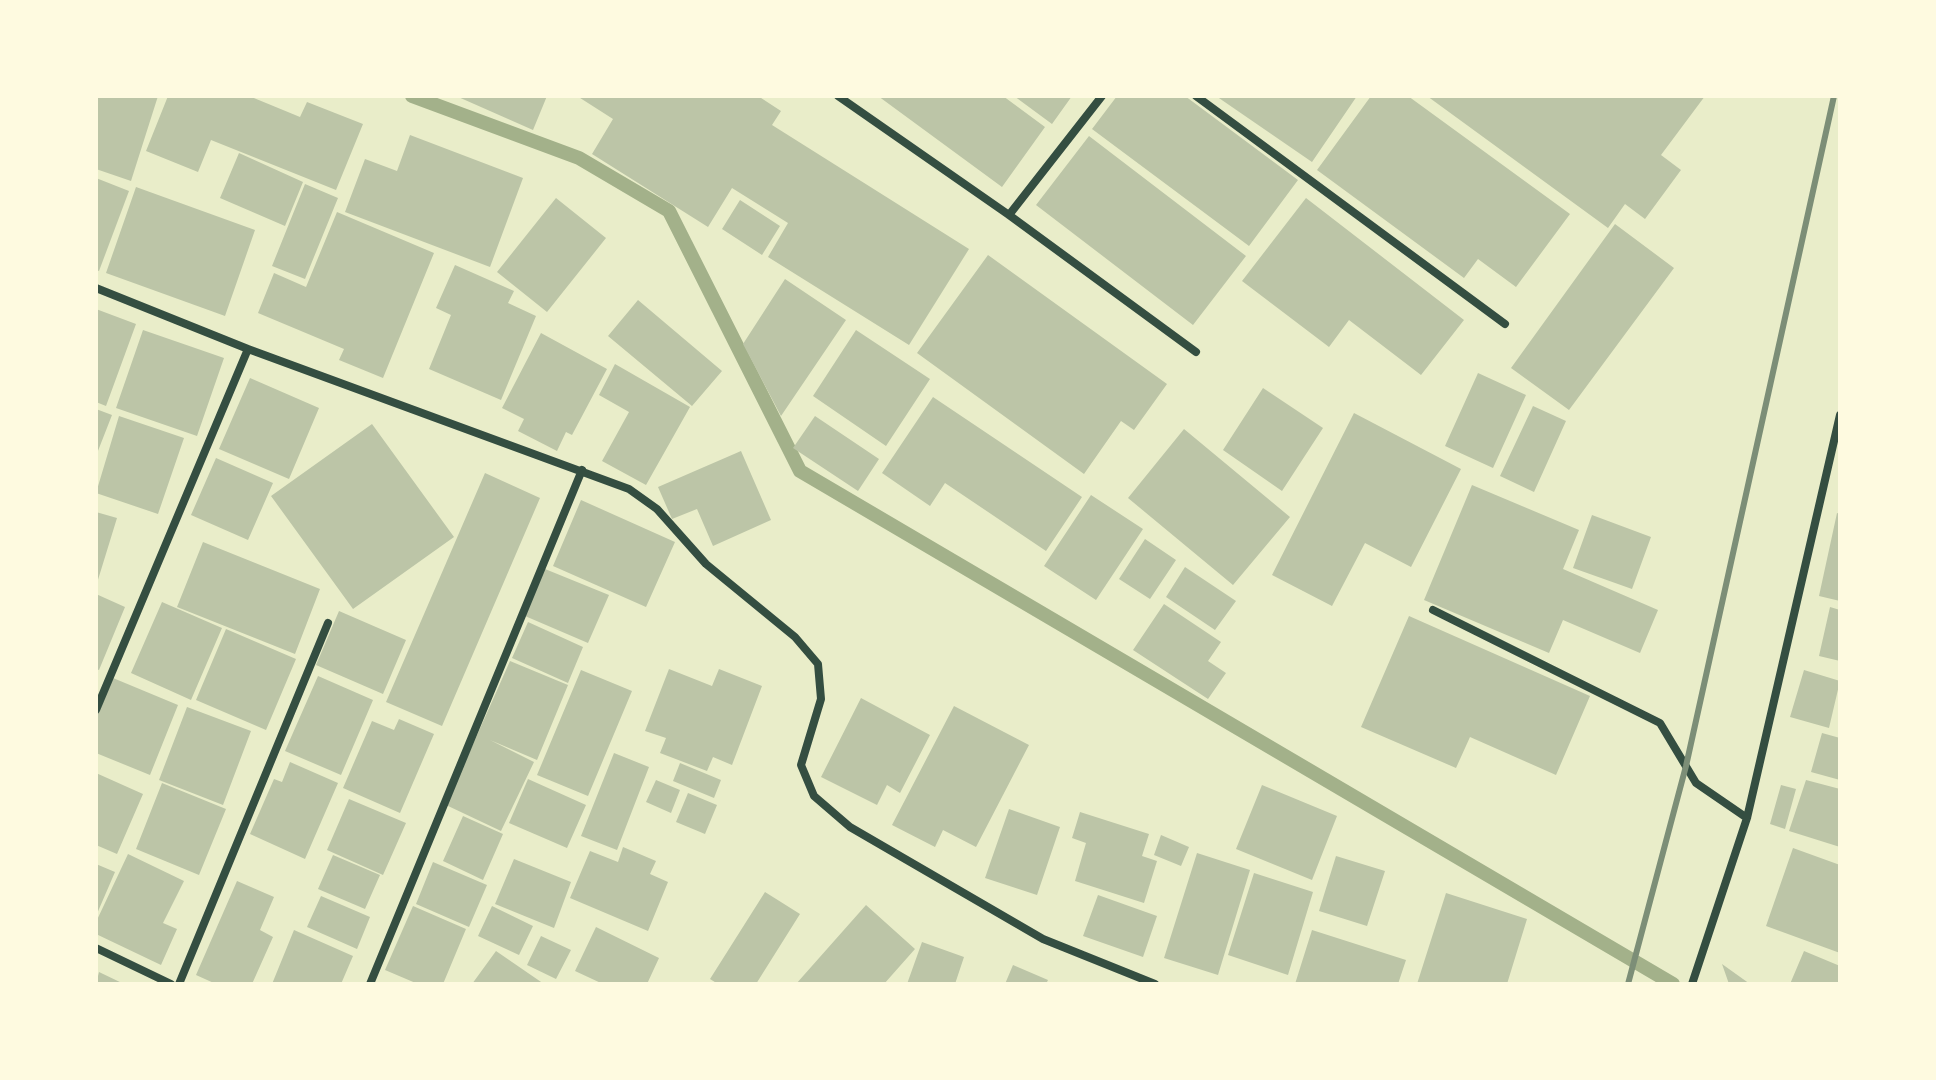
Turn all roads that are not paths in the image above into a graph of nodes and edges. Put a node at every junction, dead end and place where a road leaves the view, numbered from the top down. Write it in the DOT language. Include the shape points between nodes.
graph roads {
  1 [pos="838,96"];
  2 [pos="1102,96"];
  3 [pos="1196,96"];
  4 [pos="1009,215"];
  5 [pos="96,288"];
  6 [pos="1505,324"];
  7 [pos="248,349"];
  8 [pos="1196,352"];
  9 [pos="1840,415"];
  10 [pos="582,470"];
  11 [pos="1433,610"];
  12 [pos="328,623"];
  13 [pos="96,710"];
  14 [pos="1747,818"];
  15 [pos="96,948"];
  16 [pos="171,984"];
  17 [pos="179,984"];
  18 [pos="370,984"];
  19 [pos="1155,984"];
  20 [pos="1692,984"];
  1 -- 4 [label="street"];
  2 -- 4 [label="street"];
  3 -- 6 [label="street"];
  4 -- 8 [label="street"];
  5 -- 7 [label="street"];
  7 -- 10 [label="street"];
  7 -- 13 [label="street"];
  9 -- 14 [label="street"];
  10 -- 18 [label="street"];
  10 -- 19 [label="street" via="629,489 657,509 706,564 795,637 818,664 821,699 801,765 814,796 850,827 1043,939"];
  11 -- 14 [label="street" via="1660,723 1696,783"];
  12 -- 17 [label="street"];
  14 -- 20 [label="street"];
  15 -- 16 [label="street"];
}
